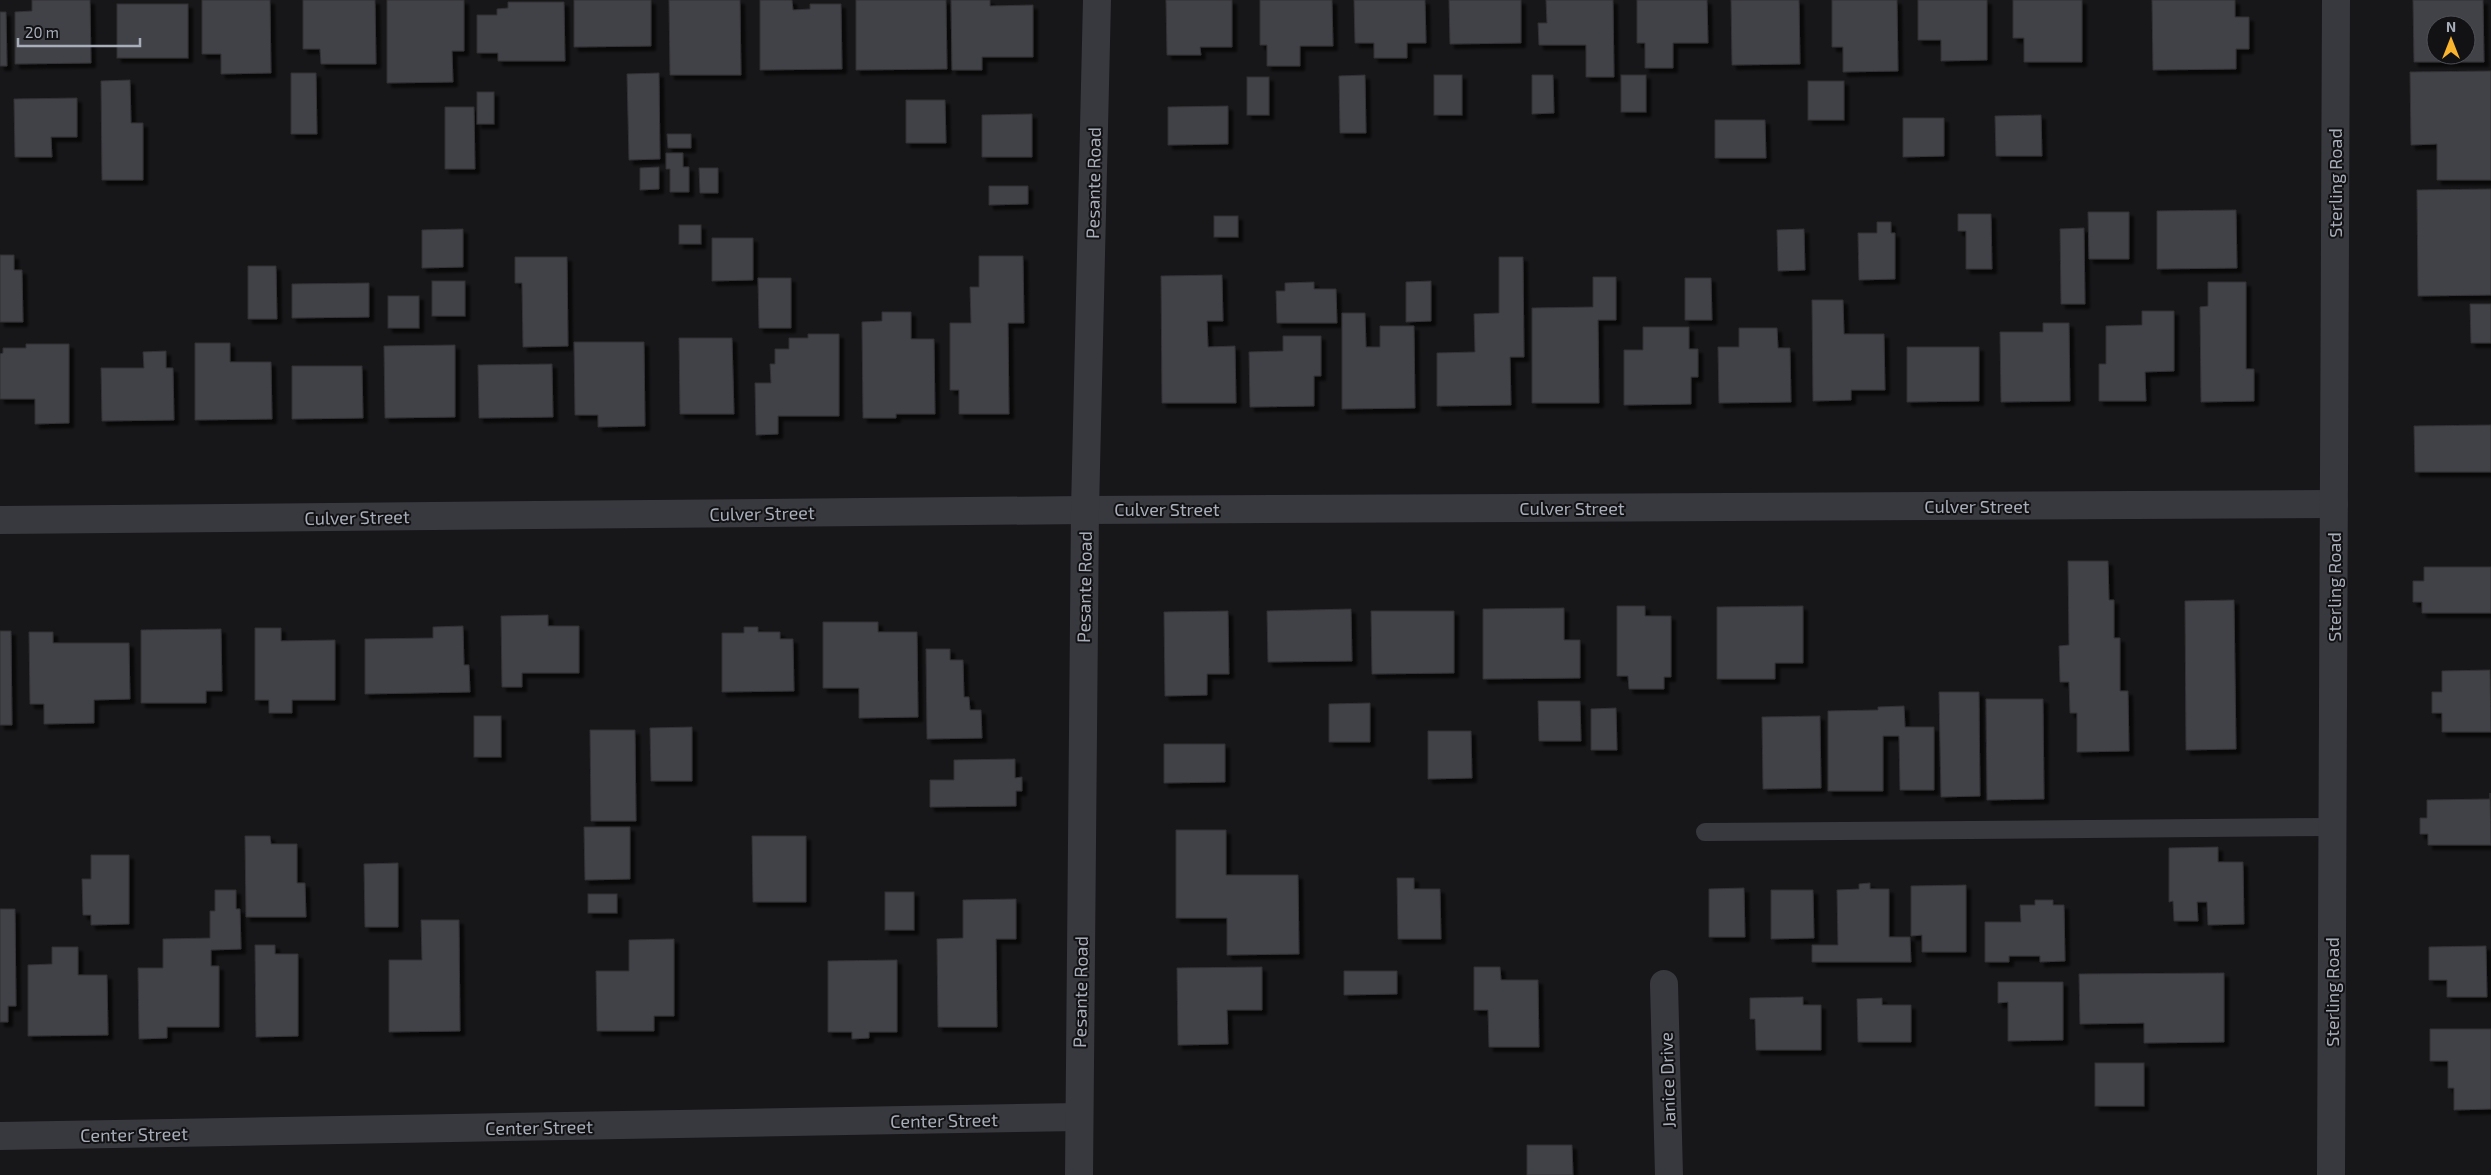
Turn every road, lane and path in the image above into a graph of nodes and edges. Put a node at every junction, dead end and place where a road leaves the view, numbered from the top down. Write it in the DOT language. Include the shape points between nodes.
graph roads {
  1 [pos="1097,0"];
  2 [pos="2336,0"];
  3 [pos="2334,504"];
  4 [pos="1085,510"];
  5 [pos="0,520"];
  6 [pos="2333,827"];
  7 [pos="1705,832"];
  8 [pos="1664,984"];
  9 [pos="1079,1117"];
  10 [pos="0,1136"];
  11 [pos="1079,1175"];
  12 [pos="1670,1175"];
  13 [pos="2331,1175"];
  1 -- 4 [label="street, Pesante Road"];
  2 -- 3 [label="street, Sterling Road"];
  3 -- 4 [label="street, Culver Street"];
  3 -- 6 [label="street, Sterling Road"];
  4 -- 5 [label="street, Culver Street"];
  4 -- 9 [label="street, Pesante Road"];
  6 -- 7 [label="lane"];
  6 -- 13 [label="street, Sterling Road"];
  8 -- 12 [label="street, Janice Drive"];
  9 -- 10 [label="street, Center Street"];
  9 -- 11 [label="street, Pesante Road"];
}
